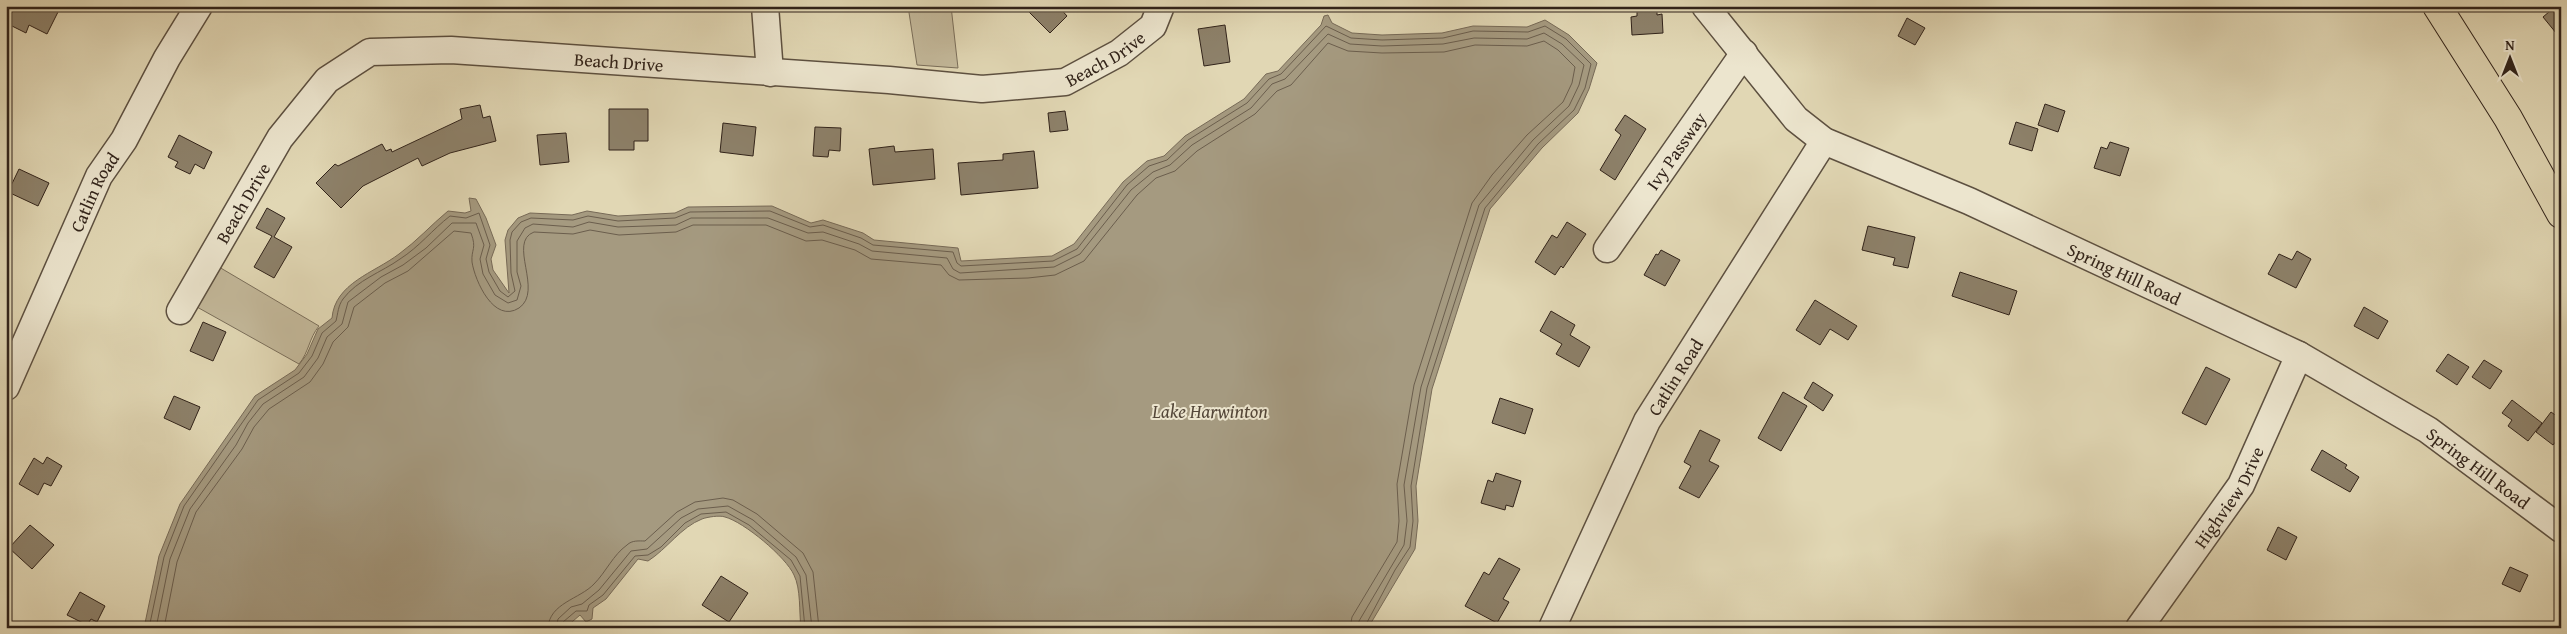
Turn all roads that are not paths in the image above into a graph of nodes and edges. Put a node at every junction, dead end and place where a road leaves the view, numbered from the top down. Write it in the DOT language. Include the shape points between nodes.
graph roads {
  1 [pos="199,6"];
  2 [pos="765,6"];
  3 [pos="1161,6"];
  4 [pos="1705,6"];
  5 [pos="2437,6"];
  6 [pos="1744,53"];
  7 [pos="770,73"];
  8 [pos="1824,141"];
  9 [pos="2561,214"];
  10 [pos="1607,250"];
  11 [pos="180,311"];
  12 [pos="2299,355"];
  13 [pos="6,387"];
  14 [pos="2561,529"];
  15 [pos="1552,628"];
  16 [pos="2139,628"];
  1 -- 13 [label="street, Catlin Road" via="167,58 124,140 99,176"];
  2 -- 7 [label="street"];
  3 -- 7 [label="street, Beach Drive" via="1153,26 1119,53 1066,82 982,89"];
  4 -- 6 [label="street, Spring Hill Road"];
  5 -- 9 [label="main road" via="2508,118"];
  6 -- 8 [label="street, Spring Hill Road" via="1796,119"];
  6 -- 10 [label="street, Ivy Passway"];
  7 -- 11 [label="street, Beach Drive" via="451,50 370,52 327,80 280,138"];
  8 -- 12 [label="street, Spring Hill Road" via="1969,201"];
  8 -- 15 [label="street, Catlin Road" via="1647,421"];
  12 -- 14 [label="street, Spring Hill Road" via="2428,430"];
  12 -- 16 [label="street, Highview Drive" via="2241,485"];
}
